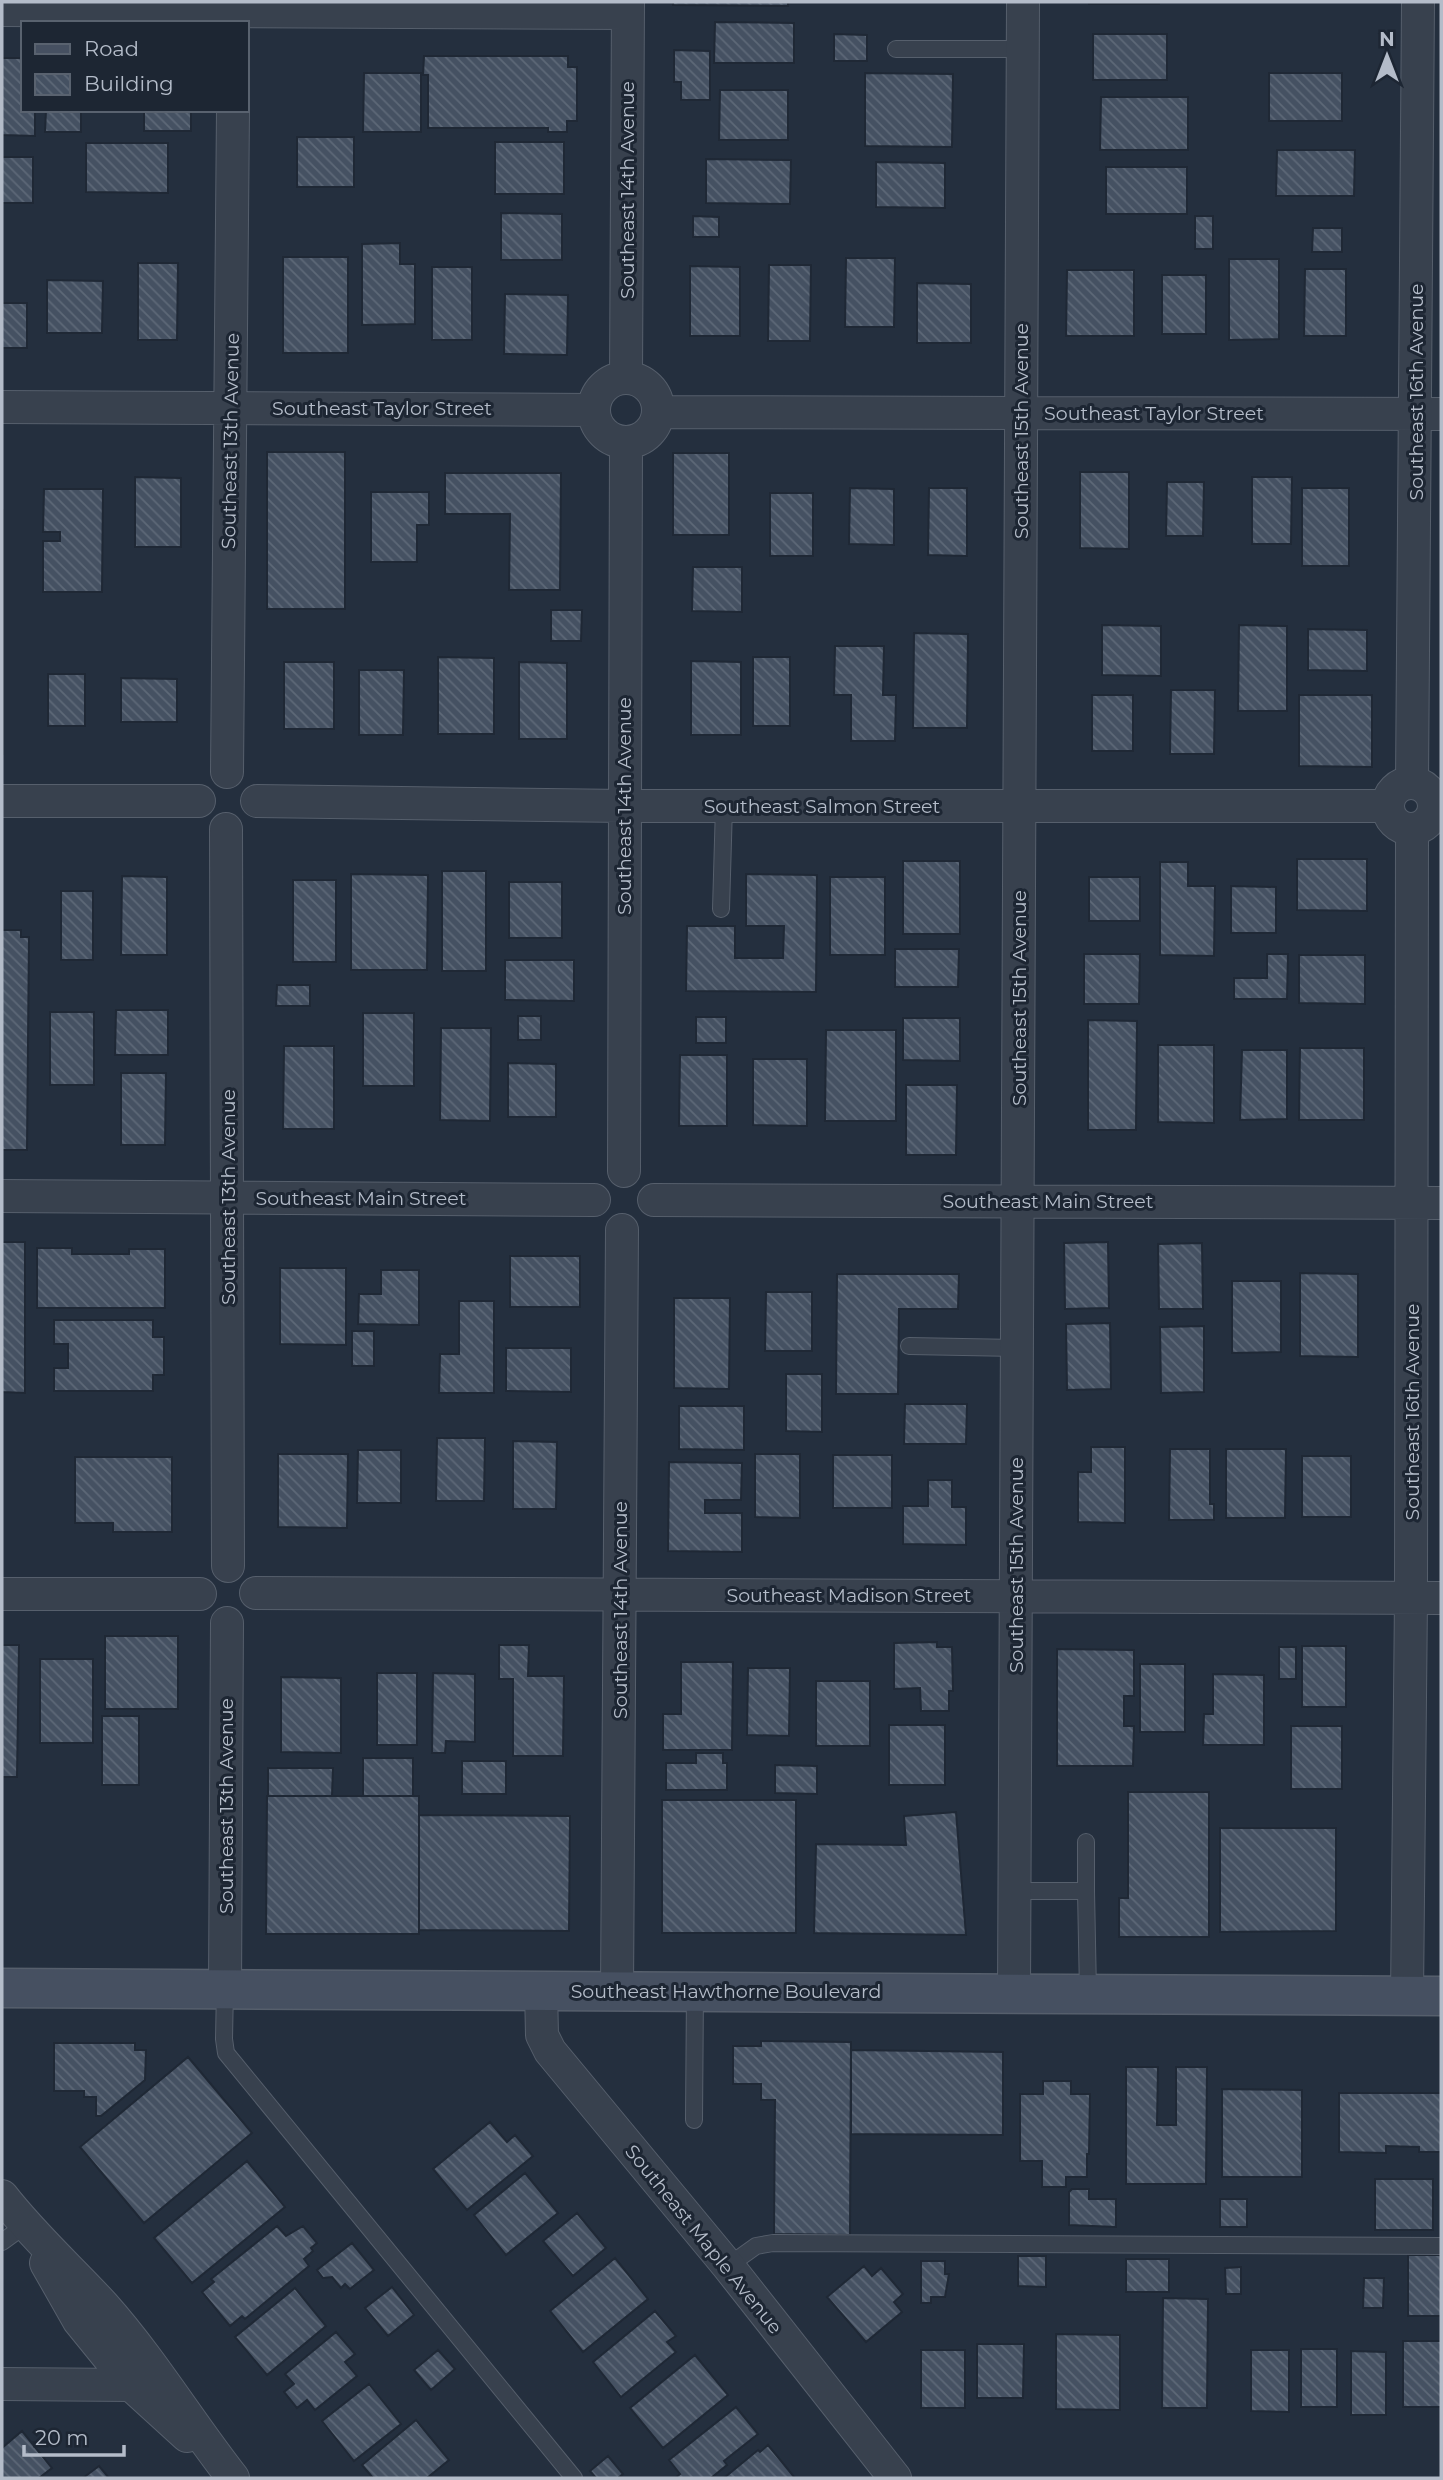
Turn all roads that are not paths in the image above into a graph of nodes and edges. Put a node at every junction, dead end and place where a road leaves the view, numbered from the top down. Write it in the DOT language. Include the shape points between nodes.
graph roads {
  1 [pos="1023,2"];
  2 [pos="1418,2"];
  3 [pos="628,7"];
  4 [pos="2,10"];
  5 [pos="234,12"];
  6 [pos="896,49"];
  7 [pos="1023,49"];
  8 [pos="233,112"];
  9 [pos="626,377"];
  10 [pos="2,407"];
  11 [pos="231,407"];
  12 [pos="594,410"];
  13 [pos="658,412"];
  14 [pos="1021,413"];
  15 [pos="1429,414"];
  16 [pos="626,442"];
  17 [pos="227,772"];
  18 [pos="1412,782"];
  19 [pos="2,801"];
  20 [pos="200,801"];
  21 [pos="257,801"];
  22 [pos="624,806"];
  23 [pos="724,806"];
  24 [pos="1020,806"];
  25 [pos="1387,806"];
  26 [pos="1438,806"];
  27 [pos="226,829"];
  28 [pos="1412,829"];
  29 [pos="721,909"];
  30 [pos="624,1171"];
  31 [pos="2,1196"];
  32 [pos="228,1197"];
  33 [pos="594,1200"];
  34 [pos="654,1200"];
  35 [pos="1018,1201"];
  36 [pos="1427,1203"];
  37 [pos="622,1230"];
  38 [pos="909,1346"];
  39 [pos="1017,1348"];
  40 [pos="228,1566"];
  41 [pos="256,1593"];
  42 [pos="2,1594"];
  43 [pos="200,1594"];
  44 [pos="621,1594"];
  45 [pos="1016,1596"];
  46 [pos="1426,1598"];
  47 [pos="227,1623"];
  48 [pos="1086,1842"];
  49 [pos="1014,1891"];
  50 [pos="1086,1891"];
  51 [pos="5,1986"];
  52 [pos="225,1988"];
  53 [pos="541,1990"];
  54 [pos="617,1990"];
  55 [pos="695,1991"];
  56 [pos="1014,1993"];
  57 [pos="1088,1993"];
  58 [pos="1424,1996"];
  59 [pos="694,2120"];
  60 [pos="2,2196"];
  61 [pos="13,2234"];
  62 [pos="1441,2246"];
  63 [pos="728,2266"];
  64 [pos="2,2384"];
  65 [pos="131,2385"];
  66 [pos="231,2475"];
  67 [pos="574,2478"];
  68 [pos="895,2478"];
  1 -- 7 [label="street, Southeast 15th Avenue"];
  2 -- 15 [label="street, Southeast 16th Avenue"];
  3 -- 5 [label="street"];
  3 -- 9 [label="street, Southeast 14th Avenue"];
  4 -- 5 [label="street"];
  6 -- 7 [label="lane"];
  7 -- 14 [label="street, Southeast 15th Avenue"];
  8 -- 11 [label="street, Southeast 13th Avenue"];
  9 -- 12 [label="street" via="605,385 597,394"];
  9 -- 13 [label="street" via="639,380 652,391"];
  10 -- 11 [label="street, Southeast Taylor Street"];
  11 -- 12 [label="street, Southeast Taylor Street"];
  11 -- 17 [label="street, Southeast 13th Avenue"];
  12 -- 16 [label="street" via="602,432"];
  13 -- 14 [label="street, Southeast Taylor Street"];
  13 -- 16 [label="street" via="649,431"];
  14 -- 15 [label="street, Southeast Taylor Street"];
  14 -- 24 [label="street, Southeast 15th Avenue"];
  15 -- 18 [label="street, Southeast 16th Avenue"];
  16 -- 22 [label="street, Southeast 14th Avenue"];
  17 -- 20 [label="street" via="210,778"];
  17 -- 21 [label="street" via="251,783"];
  18 -- 25 [label="street" via="1397,786"];
  18 -- 26 [label="street" via="1430,792"];
  19 -- 20 [label="street"];
  20 -- 27 [label="street" via="205,817"];
  21 -- 22 [label="street, Southeast Salmon Street"];
  21 -- 27 [label="street" via="244,825"];
  22 -- 23 [label="street, Southeast Salmon Street"];
  22 -- 30 [label="street, Southeast 14th Avenue"];
  23 -- 24 [label="street, Southeast Salmon Street"];
  23 -- 29 [label="lane"];
  24 -- 25 [label="street, Southeast Salmon Street"];
  24 -- 35 [label="street, Southeast 15th Avenue"];
  25 -- 28 [label="street" via="1392,820"];
  26 -- 28 [label="street" via="1425,825"];
  27 -- 32 [label="street, Southeast 13th Avenue"];
  28 -- 36 [label="street, Southeast 16th Avenue"];
  30 -- 33 [label="street" via="604,1178"];
  30 -- 34 [label="street" via="644,1178"];
  31 -- 32 [label="street, Southeast Main Street"];
  32 -- 33 [label="street, Southeast Main Street"];
  32 -- 40 [label="street, Southeast 13th Avenue"];
  33 -- 37 [label="street" via="603,1222"];
  34 -- 35 [label="street, Southeast Main Street"];
  34 -- 37 [label="street" via="645,1222"];
  35 -- 36 [label="street, Southeast Main Street"];
  35 -- 39 [label="street, Southeast 15th Avenue"];
  36 -- 46 [label="street, Southeast 16th Avenue"];
  37 -- 44 [label="street, Southeast 14th Avenue"];
  38 -- 39 [label="lane"];
  39 -- 45 [label="street, Southeast 15th Avenue"];
  40 -- 41 [label="street" via="247,1573"];
  40 -- 43 [label="street" via="209,1573"];
  41 -- 44 [label="street, Southeast Madison Street"];
  41 -- 47 [label="street" via="249,1614"];
  42 -- 43 [label="street"];
  43 -- 47 [label="street" via="206,1613"];
  44 -- 45 [label="street, Southeast Madison Street"];
  44 -- 54 [label="street, Southeast 14th Avenue"];
  45 -- 46 [label="street, Southeast Madison Street"];
  45 -- 49 [label="street, Southeast 15th Avenue"];
  46 -- 58 [label="street, Southeast 16th Avenue"];
  47 -- 52 [label="street, Southeast 13th Avenue"];
  48 -- 50 [label="lane"];
  49 -- 50 [label="lane"];
  49 -- 56 [label="street, Southeast 15th Avenue"];
  50 -- 57 [label="lane"];
  51 -- 52 [label="main road, Southeast Hawthorne Boulevard"];
  52 -- 53 [label="main road, Southeast Hawthorne Boulevard"];
  52 -- 67 [label="lane" via="226,2053"];
  53 -- 54 [label="main road, Southeast Hawthorne Boulevard"];
  53 -- 63 [label="street, Southeast Maple Avenue" via="542,2035 550,2051"];
  54 -- 55 [label="main road, Southeast Hawthorne Boulevard"];
  55 -- 56 [label="main road, Southeast Hawthorne Boulevard"];
  55 -- 59 [label="lane"];
  56 -- 57 [label="main road, Southeast Hawthorne Boulevard"];
  57 -- 58 [label="main road, Southeast Hawthorne Boulevard"];
  60 -- 61 [label="street"];
  61 -- 65 [label="street"];
  61 -- 66 [label="street" via="104,2307 166,2383"];
  62 -- 63 [label="lane" via="773,2244 756,2246"];
  63 -- 68 [label="street, Southeast Maple Avenue"];
  64 -- 65 [label="street"];
  65 -- 66 [label="street"];
}
